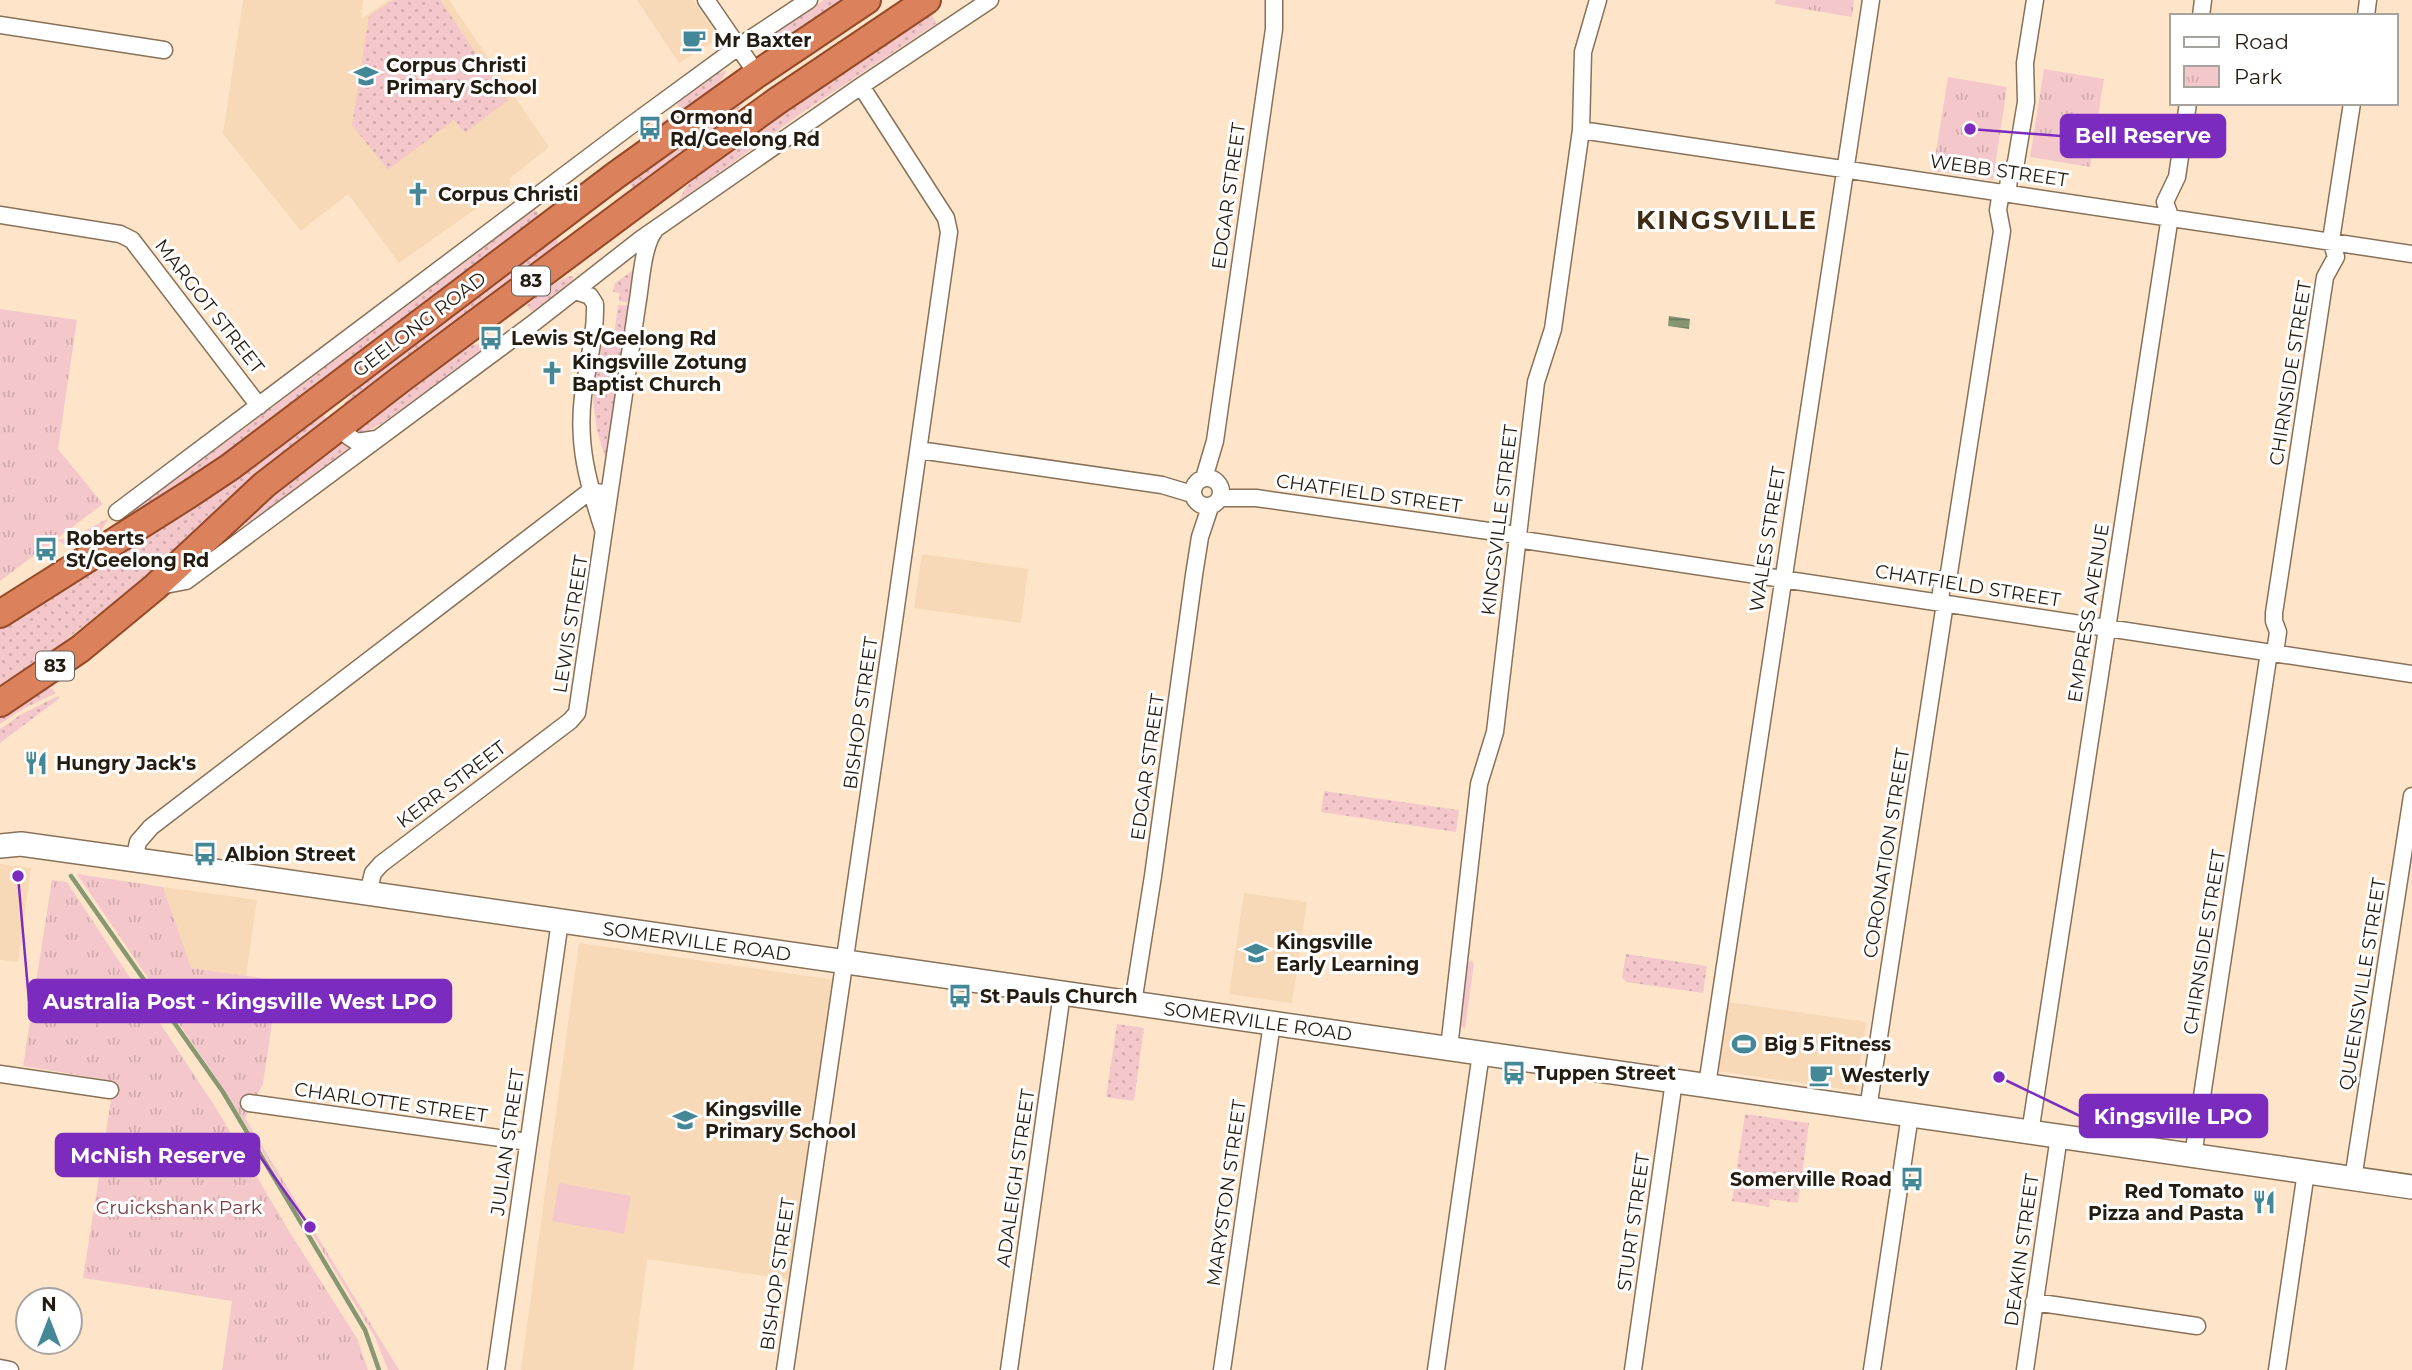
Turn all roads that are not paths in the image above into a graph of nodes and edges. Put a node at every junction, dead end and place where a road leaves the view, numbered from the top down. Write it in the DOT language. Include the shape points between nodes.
graph roads {
  1 [pos="706,0"];
  2 [pos="808,0"];
  3 [pos="867,0"];
  4 [pos="927,0"];
  5 [pos="990,0"];
  6 [pos="1274,0"];
  7 [pos="1598,0"];
  8 [pos="1871,0"];
  9 [pos="2035,0"];
  10 [pos="0,25"];
  11 [pos="738,47"];
  12 [pos="164,50"];
  13 [pos="757,74"];
  14 [pos="861,86"];
  15 [pos="777,101"];
  16 [pos="2188,105"];
  17 [pos="2352,105"];
  18 [pos="1581,130"];
  19 [pos="1844,169"];
  20 [pos="2004,192"];
  21 [pos="0,215"];
  22 [pos="2169,216"];
  23 [pos="655,230"];
  24 [pos="2331,240"];
  25 [pos="2412,254"];
  26 [pos="575,291"];
  27 [pos="348,377"];
  28 [pos="259,405"];
  29 [pos="340,425"];
  30 [pos="378,438"];
  31 [pos="919,450"];
  32 [pos="590,491"];
  33 [pos="1207,492"];
  34 [pos="609,494"];
  35 [pos="117,512"];
  36 [pos="604,534"];
  37 [pos="1517,537"];
  38 [pos="1783,579"];
  39 [pos="155,587"];
  40 [pos="1942,603"];
  41 [pos="0,614"];
  42 [pos="2107,628"];
  43 [pos="2272,653"];
  44 [pos="2412,674"];
  45 [pos="0,703"];
  46 [pos="573,719"];
  47 [pos="2412,796"];
  48 [pos="7,842"];
  49 [pos="134,860"];
  50 [pos="368,893"];
  51 [pos="560,921"];
  52 [pos="844,961"];
  53 [pos="1062,993"];
  54 [pos="1133,1003"];
  55 [pos="1272,1023"];
  56 [pos="1449,1048"];
  57 [pos="1481,1053"];
  58 [pos="0,1074"];
  59 [pos="1674,1081"];
  60 [pos="1707,1085"];
  61 [pos="110,1090"];
  62 [pos="249,1103"];
  63 [pos="1868,1109"];
  64 [pos="1910,1115"];
  65 [pos="2030,1133"];
  66 [pos="2059,1136"];
  67 [pos="528,1142"];
  68 [pos="2193,1156"];
  69 [pos="2306,1172"];
  70 [pos="2353,1179"];
  71 [pos="2412,1187"];
  72 [pos="2034,1303"];
  73 [pos="2197,1326"];
  74 [pos="0,1368"];
  75 [pos="10,1370"];
  76 [pos="496,1370"];
  77 [pos="785,1370"];
  78 [pos="1009,1370"];
  79 [pos="1222,1370"];
  80 [pos="1436,1370"];
  81 [pos="1633,1370"];
  82 [pos="1872,1370"];
  83 [pos="2025,1370"];
  84 [pos="2277,1370"];
  1 -- 11 [label="street"];
  2 -- 11 [label="street, GEELONG ROAD"];
  3 -- 13 [label="highway, GEELONG ROAD / 83"];
  4 -- 15 [label="highway, GEELONG ROAD / 83"];
  5 -- 14 [label="street, GEELONG ROAD"];
  6 -- 33 [label="street, EDGAR STREET" via="1274,29"];
  7 -- 18 [label="street, KINGSVILLE STREET" via="1583,52"];
  8 -- 19 [label="street, WALES STREET"];
  9 -- 20 [label="street, CORONATION STREET" via="2025,58 2021,134"];
  10 -- 12 [label="street"];
  11 -- 13 [label="street"];
  11 -- 28 [label="street, GEELONG ROAD"];
  13 -- 15 [label="highway"];
  13 -- 27 [label="highway, GEELONG ROAD / 83"];
  14 -- 23 [label="street, GEELONG ROAD"];
  14 -- 31 [label="street, BISHOP STREET" via="948,223"];
  15 -- 29 [label="highway, GEELONG ROAD / 83"];
  16 -- 22 [label="street, EMPRESS AVENUE" via="2176,181 2165,202"];
  17 -- 24 [label="street, CHIRNSIDE STREET"];
  18 -- 19 [label="street, WEBB STREET"];
  18 -- 37 [label="street, KINGSVILLE STREET" via="1552,334 1536,379"];
  19 -- 20 [label="street, WEBB STREET"];
  19 -- 38 [label="street, WALES STREET"];
  20 -- 22 [label="street, WEBB STREET"];
  20 -- 40 [label="street, CORONATION STREET" via="1998,210 2003,228"];
  21 -- 28 [label="street, MARGOT STREET" via="120,234 132,240"];
  22 -- 24 [label="street, WEBB STREET"];
  22 -- 42 [label="street, EMPRESS AVENUE"];
  23 -- 26 [label="street, GEELONG ROAD"];
  23 -- 34 [label="street, LEWIS STREET" via="647,249"];
  24 -- 25 [label="street, WEBB STREET"];
  24 -- 43 [label="street, CHIRNSIDE STREET" via="2336,257 2325,277 2274,613 2278,632"];
  26 -- 30 [label="street, GEELONG ROAD"];
  26 -- 32 [label="street, LEWIS STREET" via="590,296 595,304 582,402 584,465"];
  27 -- 29 [label="highway" via="336,403"];
  27 -- 41 [label="highway, GEELONG ROAD / 83" via="188,495"];
  28 -- 35 [label="street, GEELONG ROAD"];
  29 -- 30 [label="street" via="357,442"];
  29 -- 39 [label="highway, GEELONG ROAD / 83" via="264,485"];
  30 -- 39 [label="street, GEELONG ROAD" via="186,581"];
  31 -- 33 [label="street, CHATFIELD STREET"];
  31 -- 52 [label="street, BISHOP STREET"];
  32 -- 34 [label="street"];
  32 -- 36 [label="street, LEWIS STREET"];
  32 -- 49 [label="street" via="151,827 138,842"];
  33 -- 37 [label="street, CHATFIELD STREET"];
  33 -- 54 [label="street, EDGAR STREET"];
  34 -- 36 [label="street, LEWIS STREET"];
  36 -- 46 [label="street, LEWIS STREET" via="579,706"];
  37 -- 38 [label="street, CHATFIELD STREET"];
  37 -- 56 [label="street, KINGSVILLE STREET" via="1495,732 1479,784"];
  38 -- 40 [label="street, CHATFIELD STREET"];
  38 -- 60 [label="street, WALES STREET"];
  39 -- 45 [label="highway, GEELONG ROAD / 83" via="80,649"];
  40 -- 42 [label="street, CHATFIELD STREET"];
  40 -- 63 [label="street, CORONATION STREET"];
  42 -- 43 [label="street, CHATFIELD STREET"];
  42 -- 65 [label="street, EMPRESS AVENUE"];
  43 -- 44 [label="street, CHATFIELD STREET"];
  43 -- 68 [label="street, CHIRNSIDE STREET"];
  46 -- 50 [label="street, KERR STREET" via="381,864 373,873"];
  47 -- 70 [label="street, QUEENSVILLE STREET"];
  48 -- 49 [label="main road, SOMERVILLE ROAD"];
  49 -- 50 [label="main road, SOMERVILLE ROAD"];
  50 -- 51 [label="main road, SOMERVILLE ROAD"];
  51 -- 52 [label="main road, SOMERVILLE ROAD"];
  51 -- 67 [label="street, JULIAN STREET"];
  52 -- 53 [label="main road, SOMERVILLE ROAD"];
  52 -- 77 [label="street, BISHOP STREET"];
  53 -- 54 [label="main road, SOMERVILLE ROAD"];
  53 -- 78 [label="street, ADALEIGH STREET"];
  54 -- 55 [label="main road, SOMERVILLE ROAD"];
  55 -- 56 [label="main road, SOMERVILLE ROAD"];
  55 -- 79 [label="street, MARYSTON STREET"];
  56 -- 57 [label="main road, SOMERVILLE ROAD"];
  57 -- 59 [label="main road, SOMERVILLE ROAD"];
  57 -- 80 [label="street"];
  58 -- 61 [label="street"];
  59 -- 60 [label="main road, SOMERVILLE ROAD"];
  59 -- 81 [label="street, STURT STREET"];
  60 -- 63 [label="main road, SOMERVILLE ROAD"];
  62 -- 67 [label="street, CHARLOTTE STREET"];
  63 -- 64 [label="main road, SOMERVILLE ROAD"];
  64 -- 65 [label="main road, SOMERVILLE ROAD"];
  64 -- 82 [label="street"];
  65 -- 66 [label="main road, SOMERVILLE ROAD"];
  66 -- 68 [label="main road, SOMERVILLE ROAD"];
  66 -- 72 [label="street, DEAKIN STREET"];
  67 -- 76 [label="street, JULIAN STREET"];
  68 -- 69 [label="main road, SOMERVILLE ROAD"];
  69 -- 70 [label="main road, SOMERVILLE ROAD"];
  69 -- 84 [label="street"];
  70 -- 71 [label="main road, SOMERVILLE ROAD"];
  72 -- 73 [label="street"];
  72 -- 83 [label="street, DEAKIN STREET"];
  74 -- 75 [label="street"];
}
